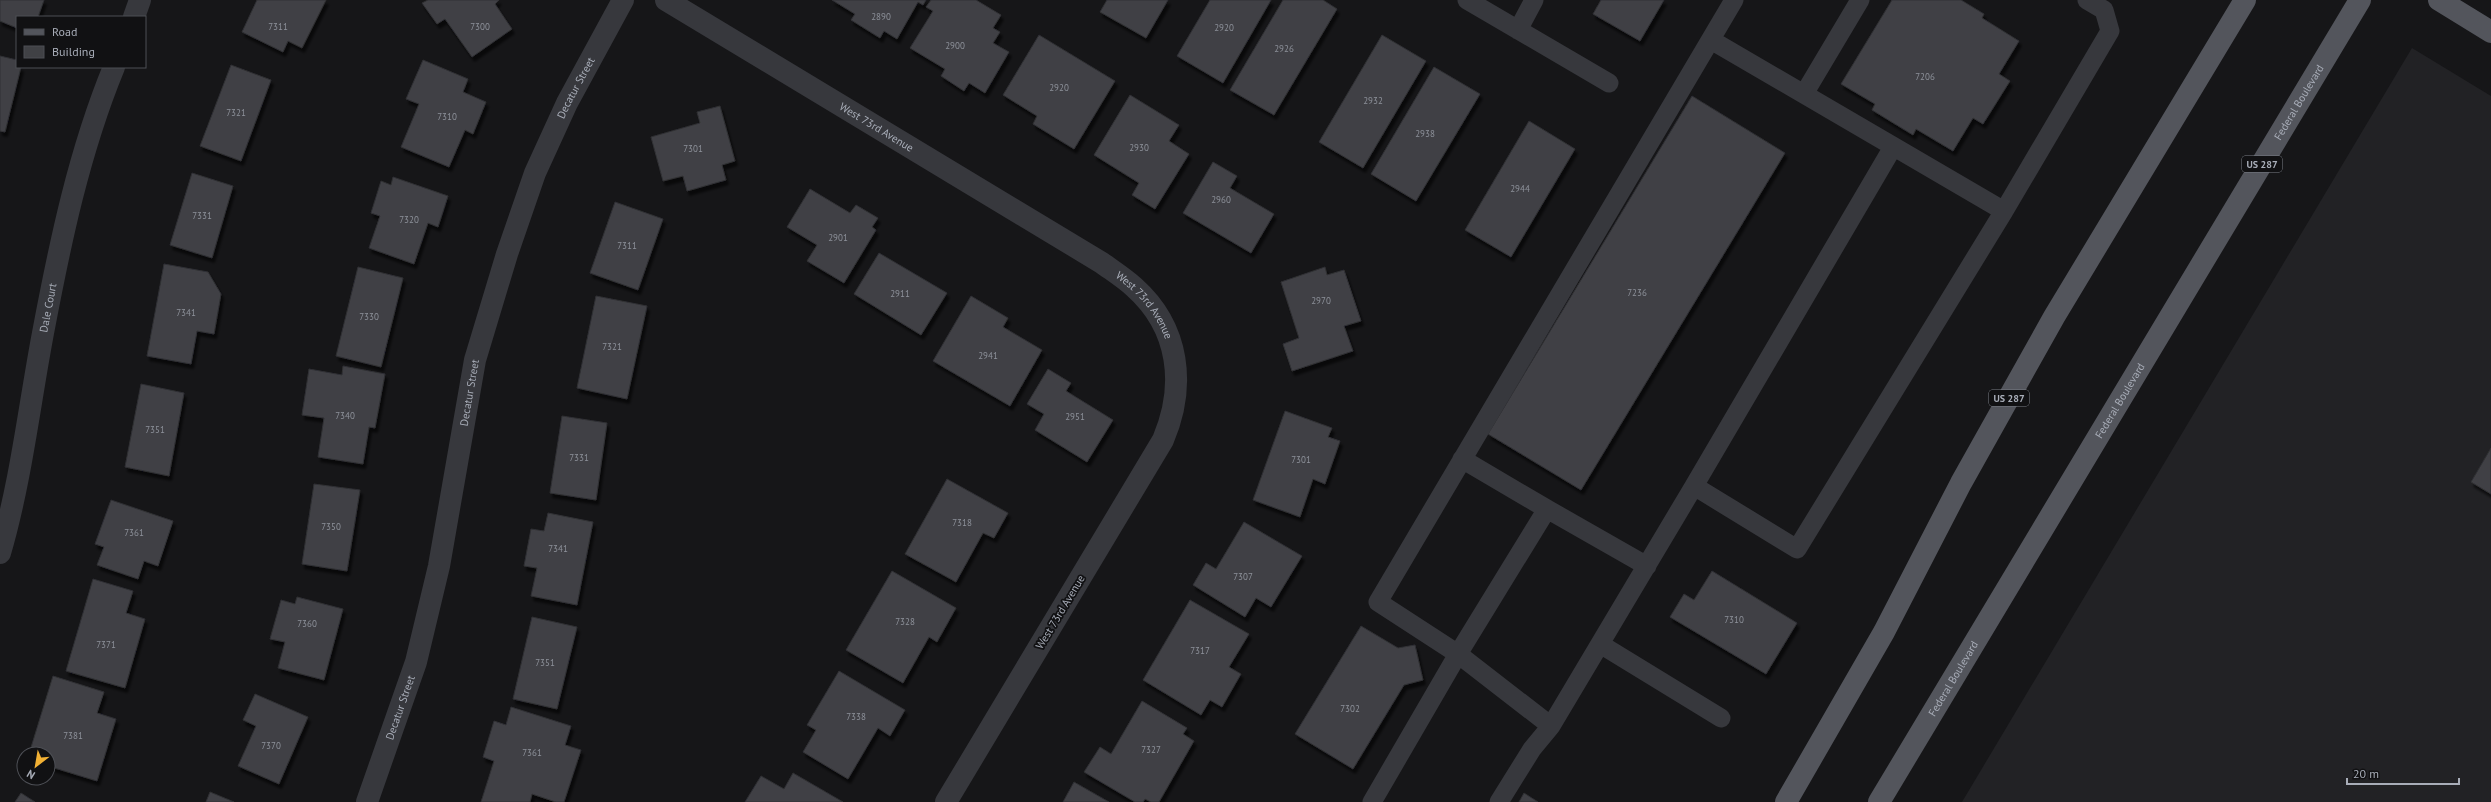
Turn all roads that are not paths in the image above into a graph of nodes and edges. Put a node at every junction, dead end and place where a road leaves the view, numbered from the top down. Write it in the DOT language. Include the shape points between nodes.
graph roads {
  1 [pos="140,0"];
  2 [pos="623,0"];
  3 [pos="666,0"];
  4 [pos="1467,0"];
  5 [pos="1534,0"];
  6 [pos="1734,0"];
  7 [pos="1860,0"];
  8 [pos="2087,0"];
  9 [pos="2245,0"];
  10 [pos="2360,0"];
  11 [pos="2439,0"];
  12 [pos="134,16"];
  13 [pos="1518,30"];
  14 [pos="2491,32"];
  15 [pos="1710,40"];
  16 [pos="114,68"];
  17 [pos="1609,83"];
  18 [pos="1804,94"];
  19 [pos="1893,147"];
  20 [pos="2004,211"];
  21 [pos="1462,460"];
  22 [pos="1694,486"];
  23 [pos="1547,509"];
  24 [pos="0,554"];
  25 [pos="1646,566"];
  26 [pos="1600,644"];
  27 [pos="1458,654"];
  28 [pos="1721,718"];
  29 [pos="1551,726"];
  30 [pos="367,802"];
  31 [pos="946,802"];
  32 [pos="1372,802"];
  33 [pos="1499,802"];
  34 [pos="1786,802"];
  35 [pos="1879,802"];
  1 -- 12 [label="street"];
  2 -- 30 [label="street, Decatur Street" via="564,110 535,173 507,254 475,360 439,566 416,662"];
  3 -- 31 [label="street, West 73rd Avenue" via="1102,263 1135,287 1160,318 1170,338 1178,380 1171,420 1163,440"];
  4 -- 13 [label="lane"];
  5 -- 13 [label="lane"];
  6 -- 15 [label="lane"];
  7 -- 18 [label="lane"];
  8 -- 20 [label="lane" via="2104,10 2110,31"];
  9 -- 34 [label="main road, US 287" via="2054,317 1961,483 1884,632"];
  10 -- 35 [label="main road, Federal Boulevard / US 287"];
  11 -- 14 [label="main road"];
  13 -- 17 [label="lane"];
  15 -- 18 [label="lane"];
  15 -- 21 [label="lane"];
  16 -- 24 [label="street, Dale Court" via="102,97 72,196 43,334 24,450"];
  18 -- 19 [label="lane"];
  19 -- 20 [label="lane"];
  19 -- 22 [label="lane"];
  20 -- 22 [label="lane" via="1797,549"];
  21 -- 23 [label="lane"];
  21 -- 27 [label="lane" via="1378,602"];
  22 -- 25 [label="lane"];
  23 -- 25 [label="lane"];
  23 -- 27 [label="lane"];
  25 -- 26 [label="lane"];
  26 -- 28 [label="lane"];
  26 -- 29 [label="lane"];
  27 -- 29 [label="lane"];
  27 -- 32 [label="lane"];
  29 -- 33 [label="lane" via="1532,749"];
}
